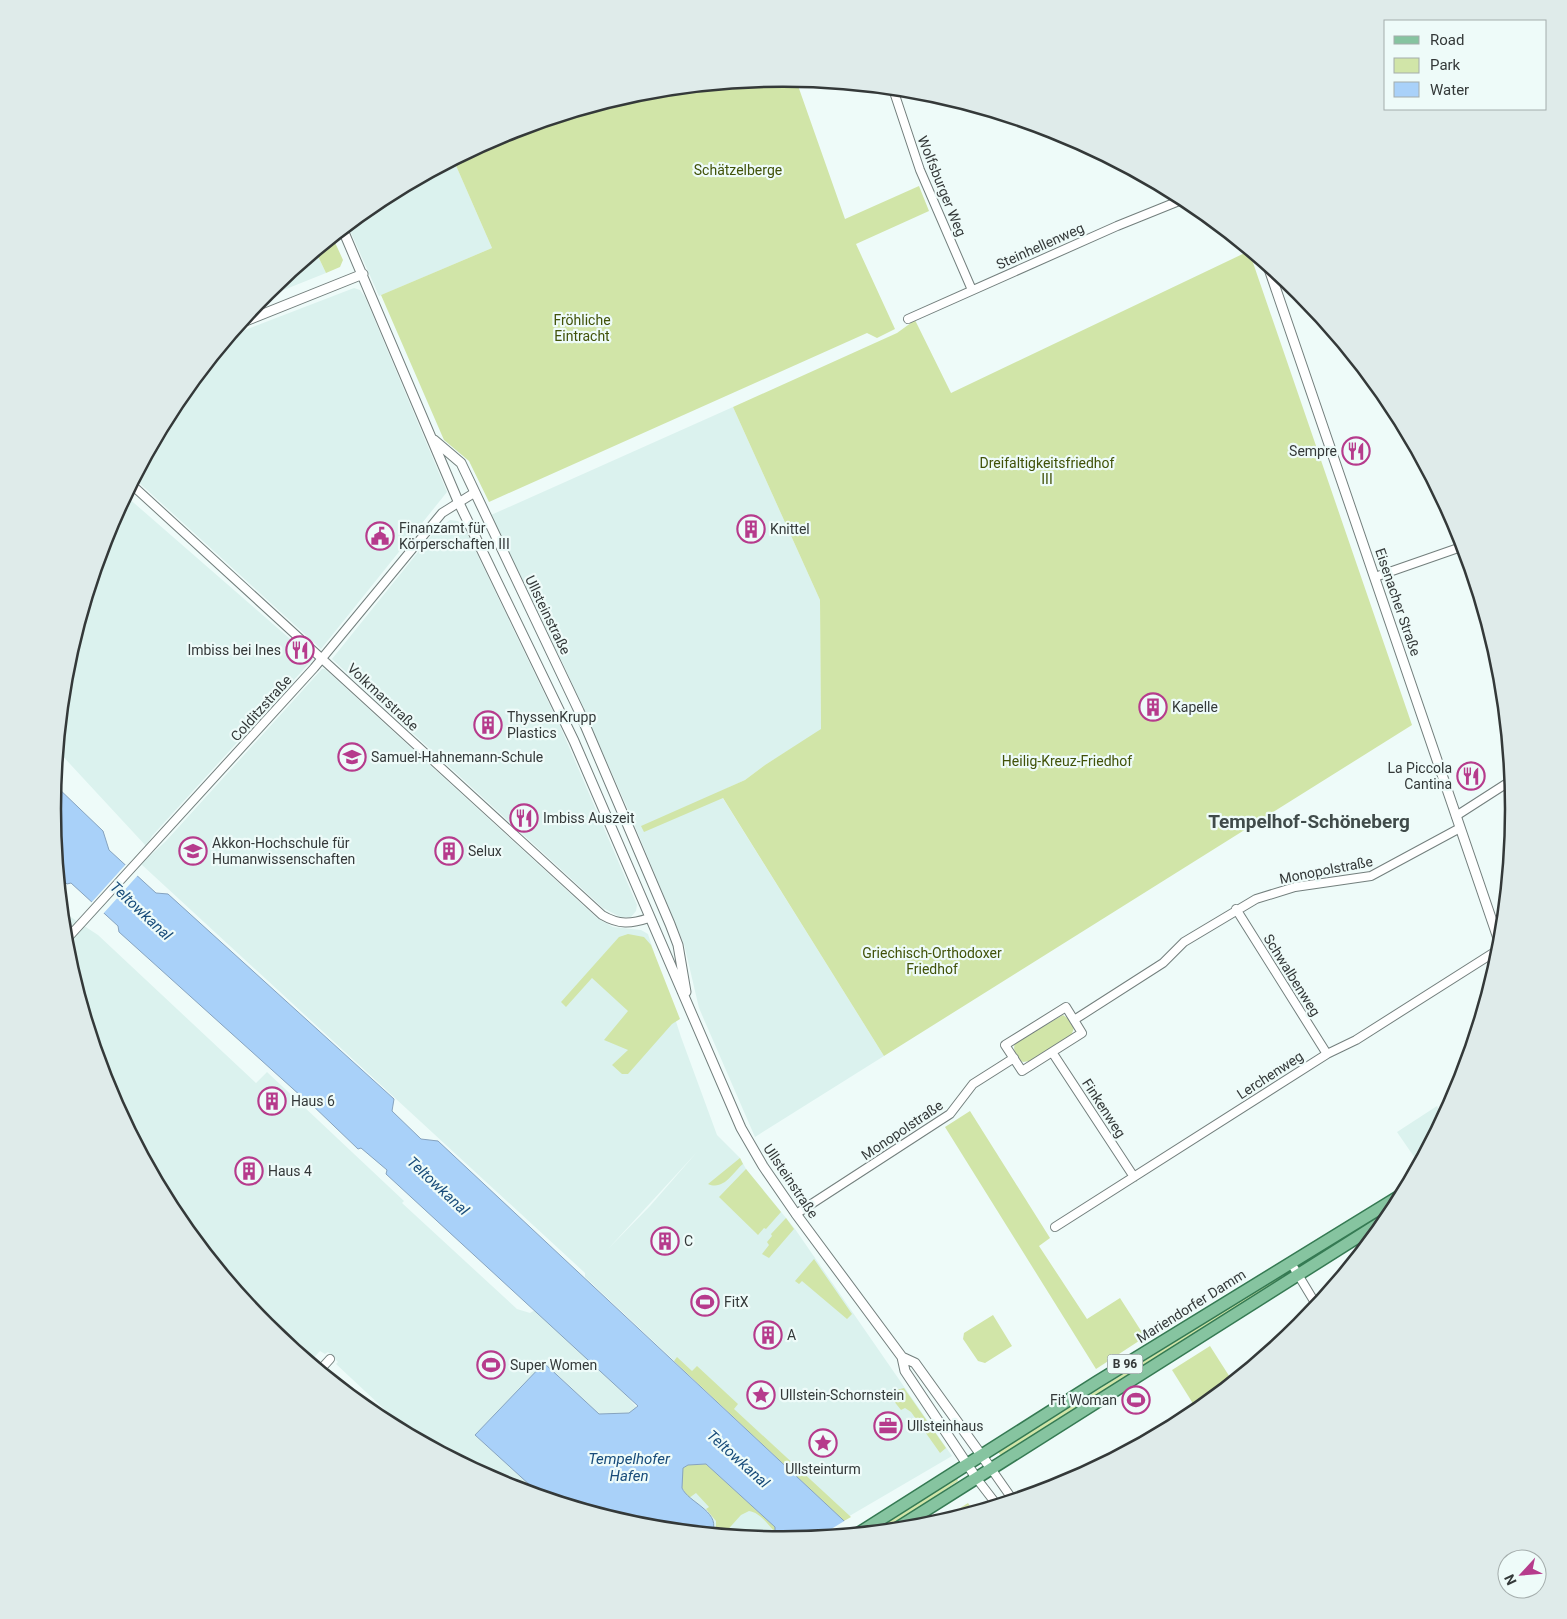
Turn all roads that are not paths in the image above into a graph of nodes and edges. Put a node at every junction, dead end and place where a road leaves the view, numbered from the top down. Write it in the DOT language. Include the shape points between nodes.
graph roads {
  1 [pos="895,96"];
  2 [pos="1175,203"];
  3 [pos="346,236"];
  4 [pos="363,274"];
  5 [pos="1272,278"];
  6 [pos="972,290"];
  7 [pos="256,317"];
  8 [pos="908,319"];
  9 [pos="432,439"];
  10 [pos="136,489"];
  11 [pos="474,493"];
  12 [pos="458,501"];
  13 [pos="492,533"];
  14 [pos="477,540"];
  15 [pos="1457,549"];
  16 [pos="1375,577"];
  17 [pos="322,659"];
  18 [pos="1505,785"];
  19 [pos="624,814"];
  20 [pos="1456,816"];
  21 [pos="608,821"];
  22 [pos="1460,828"];
  23 [pos="1236,910"];
  24 [pos="666,912"];
  25 [pos="649,918"];
  26 [pos="1495,931"];
  27 [pos="72,933"];
  28 [pos="1491,953"];
  29 [pos="687,1003"];
  30 [pos="1074,1020"];
  31 [pos="1052,1052"];
  32 [pos="1327,1054"];
  33 [pos="1014,1058"];
  34 [pos="1134,1177"];
  35 [pos="1389,1202"];
  36 [pos="796,1214"];
  37 [pos="1055,1227"];
  38 [pos="1370,1229"];
  39 [pos="1291,1263"];
  40 [pos="1299,1276"];
  41 [pos="1313,1300"];
  42 [pos="902,1357"];
  43 [pos="330,1359"];
  44 [pos="324,1366"];
  45 [pos="981,1456"];
  46 [pos="968,1464"];
  47 [pos="992,1470"];
  48 [pos="977,1479"];
  49 [pos="1009,1495"];
  50 [pos="993,1500"];
  51 [pos="910,1520"];
  52 [pos="869,1527"];
  1 -- 6 [label="street, Wolfsburger Weg" via="920,170"];
  2 -- 6 [label="street, Steinhellenweg"];
  3 -- 4 [label="street, Ullsteinstraße"];
  4 -- 7 [label="street"];
  4 -- 9 [label="street, Ullsteinstraße"];
  5 -- 16 [label="street, Eisenacher Straße"];
  6 -- 8 [label="street, Steinhellenweg"];
  9 -- 11 [label="street, Ullsteinstraße" via="461,463"];
  9 -- 12 [label="street, Ullsteinstraße"];
  10 -- 17 [label="street, Volkmarstraße"];
  11 -- 12 [label="street, Colditzstraße"];
  11 -- 13 [label="street, Ullsteinstraße"];
  12 -- 14 [label="street, Ullsteinstraße"];
  12 -- 17 [label="street, Colditzstraße" via="442,513"];
  13 -- 14 [label="street"];
  13 -- 19 [label="street, Ullsteinstraße" via="572,697"];
  14 -- 21 [label="street, Ullsteinstraße" via="574,741"];
  15 -- 16 [label="street"];
  16 -- 20 [label="street, Eisenacher Straße"];
  17 -- 25 [label="street, Volkmarstraße" via="602,915 629,924"];
  17 -- 27 [label="street, Colditzstraße"];
  18 -- 20 [label="street"];
  19 -- 21 [label="street"];
  19 -- 24 [label="street, Ullsteinstraße"];
  20 -- 22 [label="street, Eisenacher Straße"];
  21 -- 25 [label="street, Ullsteinstraße"];
  22 -- 23 [label="street, Monopolstraße" via="1371,876 1286,890 1256,899"];
  22 -- 26 [label="street, Eisenacher Straße"];
  23 -- 30 [label="street, Monopolstraße" via="1184,942 1163,963"];
  23 -- 32 [label="street, Schwalbenweg"];
  24 -- 25 [label="street"];
  24 -- 29 [label="street, Ullsteinstraße" via="678,945"];
  25 -- 29 [label="street, Ullsteinstraße"];
  28 -- 32 [label="street, Lerchenweg" via="1356,1040"];
  29 -- 36 [label="street, Ullsteinstraße" via="741,1128"];
  30 -- 31 [label="street" via="1082,1033"];
  30 -- 33 [label="street" via="1066,1007 1005,1045"];
  31 -- 33 [label="street" via="1022,1071"];
  31 -- 34 [label="street, Finkenweg"];
  32 -- 34 [label="street, Lerchenweg"];
  33 -- 36 [label="street, Monopolstraße" via="973,1084 950,1114"];
  34 -- 37 [label="street, Lerchenweg"];
  35 -- 39 [label="main road, Mariendorfer Damm / B 96"];
  36 -- 42 [label="street, Ullsteinstraße"];
  38 -- 40 [label="main road, B 96"];
  39 -- 40 [label="street"];
  39 -- 45 [label="main road, Mariendorfer Damm / B 96"];
  40 -- 41 [label="street"];
  40 -- 47 [label="main road, B 96"];
  42 -- 45 [label="street, Ullsteinstraße" via="915,1363"];
  42 -- 46 [label="street, Ullsteinstraße" via="905,1371"];
  43 -- 44 [label="street"];
  45 -- 46 [label="main road, Mariendorfer Damm / B 96"];
  45 -- 47 [label="street, Ullsteinstraße"];
  46 -- 48 [label="street, Ullsteinstraße"];
  46 -- 52 [label="main road, Mariendorfer Damm / B 96"];
  47 -- 48 [label="main road, B 96"];
  47 -- 49 [label="street, Ullsteinstraße"];
  48 -- 50 [label="street, Ullsteinstraße"];
  48 -- 51 [label="main road, B 96"];
}
